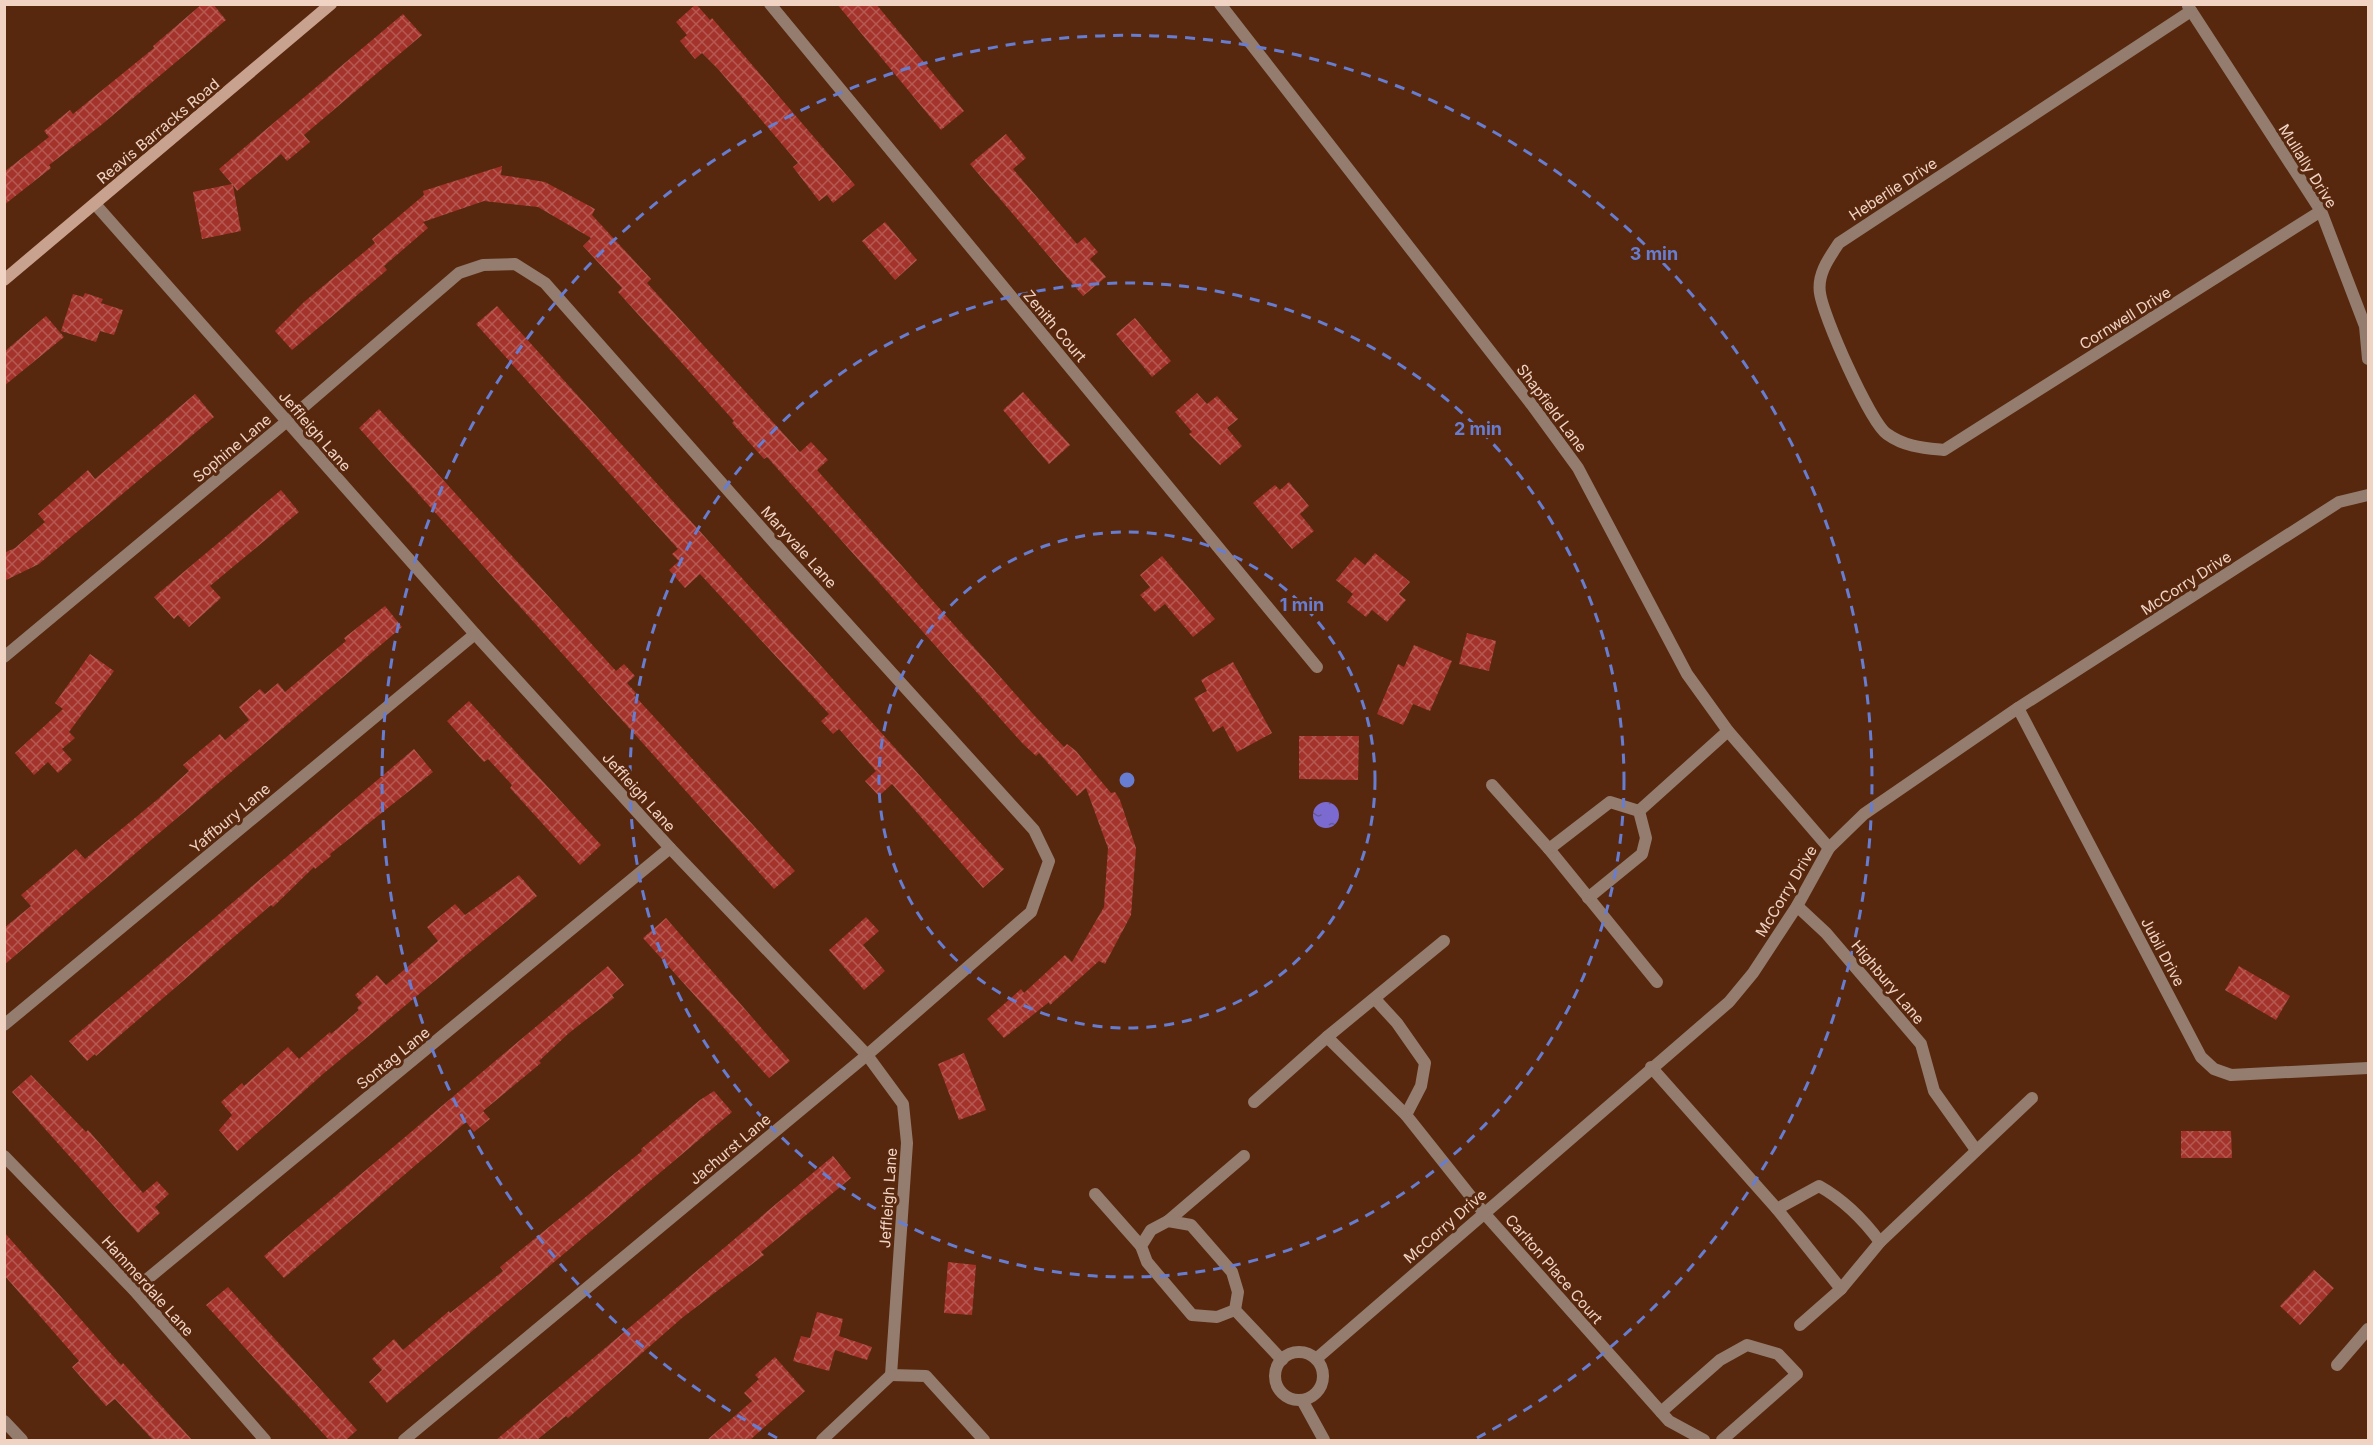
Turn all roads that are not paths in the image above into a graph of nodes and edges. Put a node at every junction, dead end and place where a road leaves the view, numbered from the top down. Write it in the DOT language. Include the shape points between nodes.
graph roads {
  1 [pos="332,4"];
  2 [pos="770,4"];
  3 [pos="1220,4"];
  4 [pos="2189,8"];
  5 [pos="95,204"];
  6 [pos="2321,211"];
  7 [pos="515,264"];
  8 [pos="4,280"];
  9 [pos="2368,359"];
  10 [pos="286,422"];
  11 [pos="1944,450"];
  12 [pos="2368,495"];
  13 [pos="475,634"];
  14 [pos="4,657"];
  15 [pos="1317,667"];
  16 [pos="2018,708"];
  17 [pos="1728,731"];
  18 [pos="1492,785"];
  19 [pos="1639,811"];
  20 [pos="670,848"];
  21 [pos="1829,848"];
  22 [pos="1549,849"];
  23 [pos="1048,861"];
  24 [pos="1588,898"];
  25 [pos="1797,906"];
  26 [pos="1444,941"];
  27 [pos="1657,982"];
  28 [pos="1375,999"];
  29 [pos="4,1024"];
  30 [pos="1327,1037"];
  31 [pos="867,1055"];
  32 [pos="1651,1067"];
  33 [pos="2368,1068"];
  34 [pos="2032,1098"];
  35 [pos="1254,1102"];
  36 [pos="1406,1115"];
  37 [pos="1976,1150"];
  38 [pos="4,1156"];
  39 [pos="1244,1156"];
  40 [pos="1095,1194"];
  41 [pos="1777,1209"];
  42 [pos="1484,1212"];
  43 [pos="1168,1221"];
  44 [pos="1880,1242"];
  45 [pos="1141,1246"];
  46 [pos="1841,1288"];
  47 [pos="134,1290"];
  48 [pos="1235,1310"];
  49 [pos="1800,1325"];
  50 [pos="2368,1329"];
  51 [pos="1316,1359"];
  52 [pos="1282,1360"];
  53 [pos="2337,1365"];
  54 [pos="891,1375"];
  55 [pos="1302,1400"];
  56 [pos="1661,1412"];
  57 [pos="4,1421"];
  58 [pos="22,1440"];
  59 [pos="265,1440"];
  60 [pos="404,1440"];
  61 [pos="822,1440"];
  62 [pos="984,1440"];
  63 [pos="1324,1440"];
  64 [pos="1704,1440"];
  65 [pos="1722,1440"];
  1 -- 5 [label="main road, Reavis Barracks Road"];
  2 -- 15 [label="street, Zenith Court"];
  3 -- 17 [label="street, Shapfield Lane" via="1578,468 1687,674"];
  4 -- 6 [label="street, Mullally Drive"];
  4 -- 11 [label="street, Heberlie Drive" via="1839,243 1823,266 1820,292 1843,359 1885,433 1913,447"];
  5 -- 8 [label="main road, Reavis Barracks Road"];
  5 -- 10 [label="street, Jeffleigh Lane"];
  6 -- 9 [label="street, Mullally Drive" via="2365,326"];
  6 -- 11 [label="street, Cornwell Drive"];
  7 -- 10 [label="street, Sophine Lane" via="483,265 459,273"];
  7 -- 23 [label="street, Maryvale Lane" via="545,283 1034,830"];
  10 -- 13 [label="street, Jeffleigh Lane"];
  10 -- 14 [label="street, Sophine Lane"];
  12 -- 16 [label="street, McCorry Drive" via="2339,502"];
  13 -- 20 [label="street, Jeffleigh Lane"];
  13 -- 29 [label="street, Yaffbury Lane"];
  16 -- 21 [label="street, McCorry Drive" via="1863,814"];
  16 -- 33 [label="street, Jubil Drive" via="2201,1057 2214,1069 2231,1075"];
  17 -- 19 [label="street"];
  17 -- 21 [label="street, Shapfield Lane"];
  18 -- 22 [label="street"];
  19 -- 22 [label="street" via="1610,802"];
  19 -- 24 [label="street" via="1646,838 1642,854"];
  20 -- 31 [label="street, Jeffleigh Lane"];
  20 -- 47 [label="street, Sontag Lane"];
  21 -- 25 [label="street, McCorry Drive"];
  22 -- 24 [label="street"];
  23 -- 31 [label="street, Jachurst Lane" via="1031,912"];
  24 -- 27 [label="street"];
  25 -- 32 [label="street, McCorry Drive" via="1753,974 1729,1002"];
  25 -- 37 [label="street, Highbury Lane" via="1826,933 1921,1044 1934,1092"];
  26 -- 28 [label="street"];
  28 -- 30 [label="street"];
  28 -- 36 [label="street" via="1425,1064 1421,1086"];
  30 -- 35 [label="street"];
  30 -- 36 [label="street, Carlton Place Court"];
  31 -- 54 [label="street, Jeffleigh Lane" via="903,1104 907,1143"];
  31 -- 60 [label="street, Jachurst Lane"];
  32 -- 41 [label="street"];
  32 -- 42 [label="street, McCorry Drive"];
  34 -- 37 [label="street"];
  36 -- 42 [label="street, Carlton Place Court"];
  37 -- 44 [label="street"];
  38 -- 47 [label="street, Hammerdale Lane"];
  39 -- 43 [label="street"];
  40 -- 45 [label="street"];
  41 -- 44 [label="street" via="1819,1186 1838,1197"];
  41 -- 46 [label="street"];
  42 -- 51 [label="street, McCorry Drive"];
  42 -- 56 [label="street, Carlton Place Court"];
  43 -- 45 [label="street" via="1151,1230"];
  43 -- 48 [label="street" via="1191,1225 1232,1272 1238,1292"];
  44 -- 46 [label="street"];
  45 -- 48 [label="street" via="1147,1262 1192,1315 1217,1317"];
  46 -- 49 [label="street"];
  47 -- 59 [label="street, Hammerdale Lane"];
  48 -- 52 [label="street"];
  50 -- 53 [label="street"];
  51 -- 52 [label="street" via="1302,1352"];
  51 -- 55 [label="street" via="1323,1372 1322,1381 1314,1395"];
  52 -- 55 [label="street" via="1275,1374 1278,1389 1291,1399"];
  54 -- 61 [label="street"];
  54 -- 62 [label="street" via="926,1376"];
  55 -- 63 [label="street"];
  56 -- 64 [label="street, Carlton Place Court" via="1669,1421"];
  56 -- 65 [label="street" via="1720,1360 1747,1345 1778,1354 1797,1374"];
  57 -- 58 [label="street"];
}
